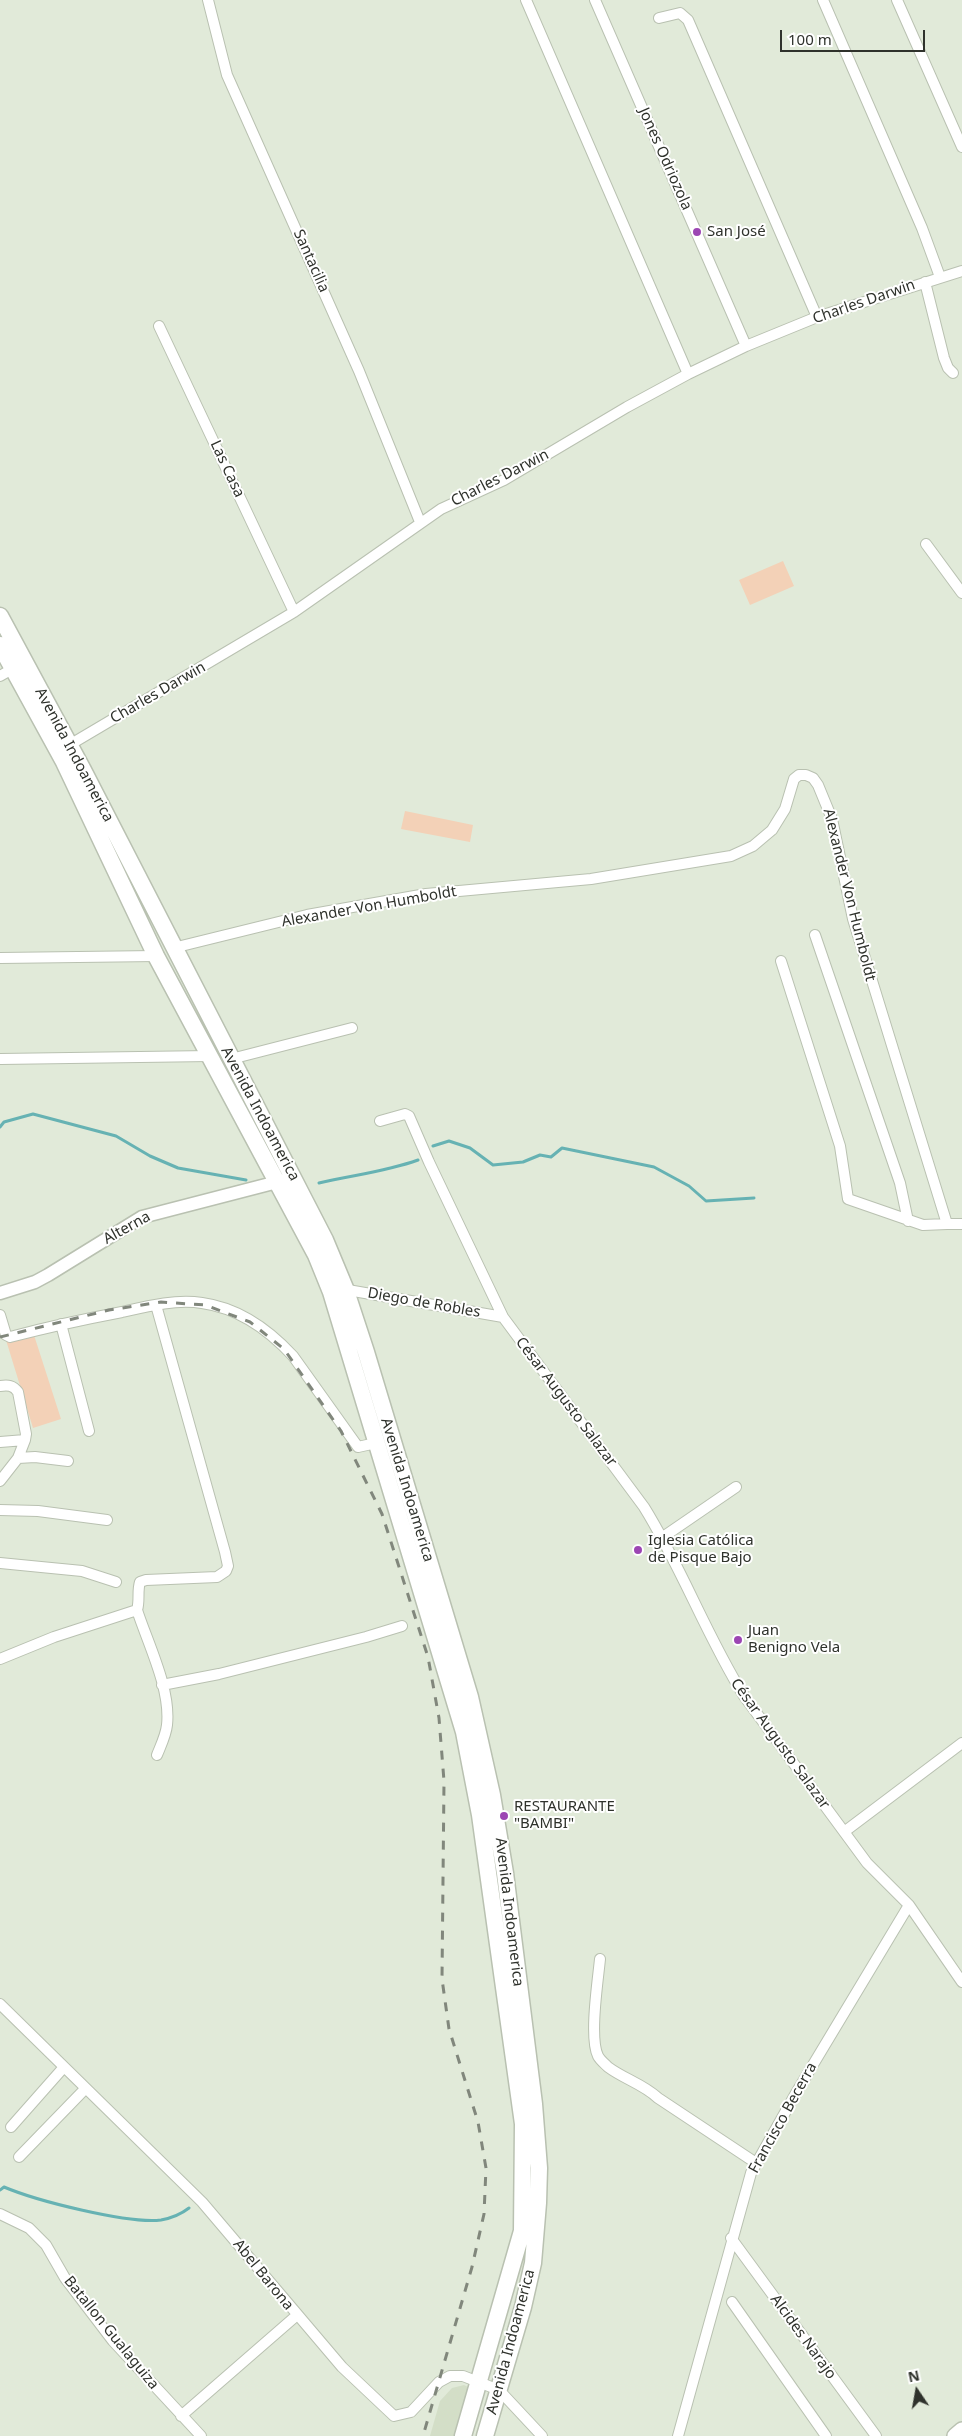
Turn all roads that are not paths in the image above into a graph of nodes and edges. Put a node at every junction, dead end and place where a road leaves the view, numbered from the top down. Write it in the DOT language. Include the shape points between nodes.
graph roads {
  1 [pos="208,0"];
  2 [pos="526,0"];
  3 [pos="595,0"];
  4 [pos="823,0"];
  5 [pos="897,0"];
  6 [pos="659,18"];
  7 [pos="962,147"];
  8 [pos="962,270"];
  9 [pos="940,277"];
  10 [pos="925,282"];
  11 [pos="817,317"];
  12 [pos="159,326"];
  13 [pos="746,346"];
  14 [pos="953,373"];
  15 [pos="688,374"];
  16 [pos="420,522"];
  17 [pos="926,544"];
  18 [pos="962,593"];
  19 [pos="294,612"];
  20 [pos="0,616"];
  21 [pos="0,645"];
  22 [pos="7,672"];
  23 [pos="67,753"];
  24 [pos="815,935"];
  25 [pos="173,948"];
  26 [pos="156,956"];
  27 [pos="0,958"];
  28 [pos="781,961"];
  29 [pos="352,1028"];
  30 [pos="210,1056"];
  31 [pos="0,1059"];
  32 [pos="231,1059"];
  33 [pos="380,1121"];
  34 [pos="285,1180"];
  35 [pos="908,1221"];
  36 [pos="947,1224"];
  37 [pos="962,1224"];
  38 [pos="338,1290"];
  39 [pos="0,1293"];
  40 [pos="156,1305"];
  41 [pos="0,1315"];
  42 [pos="503,1317"];
  43 [pos="60,1324"];
  44 [pos="362,1367"];
  45 [pos="0,1386"];
  46 [pos="89,1431"];
  47 [pos="25,1440"];
  48 [pos="0,1442"];
  49 [pos="376,1443"];
  50 [pos="18,1458"];
  51 [pos="68,1461"];
  52 [pos="0,1480"];
  53 [pos="736,1487"];
  54 [pos="0,1510"];
  55 [pos="106,1520"];
  56 [pos="663,1537"];
  57 [pos="0,1562"];
  58 [pos="116,1582"];
  59 [pos="136,1610"];
  60 [pos="402,1626"];
  61 [pos="2,1655"];
  62 [pos="162,1685"];
  63 [pos="962,1744"];
  64 [pos="157,1755"];
  65 [pos="844,1832"];
  66 [pos="909,1906"];
  67 [pos="600,1959"];
  68 [pos="962,1982"];
  69 [pos="0,2004"];
  70 [pos="64,2067"];
  71 [pos="85,2089"];
  72 [pos="11,2127"];
  73 [pos="18,2158"];
  74 [pos="756,2163"];
  75 [pos="0,2214"];
  76 [pos="731,2238"];
  77 [pos="732,2302"];
  78 [pos="296,2316"];
  79 [pos="478,2382"];
  80 [pos="499,2390"];
  81 [pos="181,2416"];
  82 [pos="962,2430"];
  83 [pos="201,2436"];
  84 [pos="464,2436"];
  85 [pos="485,2436"];
  86 [pos="542,2436"];
  87 [pos="678,2436"];
  88 [pos="826,2436"];
  89 [pos="876,2436"];
  90 [pos="955,2436"];
  1 -- 16 [label="street, Santacilia" via="227,75 359,371"];
  2 -- 15 [label="street"];
  3 -- 13 [label="street, Jones Odriozola"];
  4 -- 9 [label="street"];
  5 -- 7 [label="street"];
  6 -- 11 [label="street" via="680,13 688,20"];
  8 -- 9 [label="street, Charles Darwin"];
  9 -- 10 [label="street, Charles Darwin"];
  10 -- 11 [label="street, Charles Darwin"];
  10 -- 14 [label="street" via="944,358"];
  11 -- 13 [label="street, Charles Darwin"];
  12 -- 19 [label="street, Las Casa"];
  13 -- 15 [label="street, Charles Darwin"];
  15 -- 16 [label="street, Charles Darwin" via="504,480"];
  16 -- 19 [label="street, Charles Darwin"];
  17 -- 18 [label="street"];
  19 -- 23 [label="street, Charles Darwin"];
  20 -- 23 [label="main road, Avenida Indoamerica"];
  21 -- 22 [label="main road, Avenida Indoamerica"];
  22 -- 23 [label="main road, Avenida Indoamerica"];
  23 -- 25 [label="main road, Avenida Indoamerica"];
  23 -- 26 [label="main road, Avenida Indoamerica"];
  24 -- 35 [label="street" via="900,1182"];
  25 -- 32 [label="main road, Avenida Indoamerica"];
  25 -- 36 [label="street, Alexander Von Humboldt" via="307,915 426,894 591,879 731,856 753,846 772,830 785,809 794,779 806,775 818,785 832,819 852,919"];
  26 -- 27 [label="street"];
  26 -- 30 [label="main road, Avenida Indoamerica"];
  28 -- 35 [label="street" via="840,1146 848,1199"];
  29 -- 32 [label="street"];
  30 -- 31 [label="street"];
  30 -- 34 [label="main road, Avenida Indoamerica"];
  32 -- 34 [label="main road, Avenida Indoamerica"];
  33 -- 42 [label="street, César Augusto Salazar" via="405,1114 409,1116"];
  34 -- 38 [label="main road, Avenida Indoamerica" via="311,1209"];
  34 -- 39 [label="street, Alterna" via="157,1211 142,1217 48,1276"];
  35 -- 36 [label="street" via="923,1225"];
  36 -- 37 [label="street"];
  38 -- 42 [label="street, Diego de Robles"];
  38 -- 44 [label="main road, Avenida Indoamerica"];
  40 -- 43 [label="street"];
  40 -- 49 [label="street" via="200,1302 250,1320 293,1356 358,1447"];
  40 -- 59 [label="street" via="228,1566 226,1572 217,1577 140,1582 140,1602"];
  41 -- 43 [label="street" via="8,1337"];
  42 -- 56 [label="street, César Augusto Salazar"];
  43 -- 46 [label="street"];
  44 -- 49 [label="main road, Avenida Indoamerica"];
  44 -- 80 [label="main road, Avenida Indoamerica" via="470,1697 492,1795 505,1874 539,2168 533,2263"];
  45 -- 47 [label="street" via="8,1385 18,1392"];
  47 -- 48 [label="street"];
  47 -- 50 [label="street"];
  49 -- 79 [label="main road, Avenida Indoamerica" via="464,1732 480,1815 523,2124 522,2231"];
  50 -- 51 [label="street"];
  50 -- 52 [label="street"];
  53 -- 56 [label="street"];
  54 -- 55 [label="street" via="38,1511"];
  56 -- 65 [label="street, César Augusto Salazar" via="730,1673"];
  57 -- 58 [label="street" via="82,1572"];
  59 -- 61 [label="street"];
  59 -- 62 [label="street"];
  60 -- 62 [label="street" via="219,1674"];
  62 -- 64 [label="street" via="168,1710 167,1728"];
  63 -- 65 [label="street"];
  65 -- 66 [label="street, César Augusto Salazar" via="867,1863"];
  66 -- 68 [label="street, César Augusto Salazar"];
  66 -- 74 [label="street, Francisco Becerra"];
  67 -- 74 [label="street" via="594,2034 601,2061 646,2086 658,2098"];
  69 -- 70 [label="street, Abel Barona"];
  70 -- 71 [label="street, Abel Barona"];
  70 -- 72 [label="street"];
  71 -- 73 [label="street"];
  71 -- 78 [label="street, Abel Barona" via="212,2213"];
  74 -- 76 [label="street, Francisco Becerra"];
  75 -- 81 [label="street, Batallon Gualaguiza" via="28,2228 46,2245 65,2278 113,2341"];
  76 -- 87 [label="street, Francisco Becerra"];
  76 -- 89 [label="street, Alcides Narajo"];
  77 -- 88 [label="street"];
  78 -- 79 [label="street, Abel Barona" via="342,2367 394,2416 411,2412 439,2382 450,2376 462,2376"];
  78 -- 81 [label="street"];
  79 -- 80 [label="street, Abel Barona"];
  79 -- 84 [label="main road, Avenida Indoamerica"];
  80 -- 85 [label="main road, Avenida Indoamerica"];
  80 -- 86 [label="street, Abel Barona"];
  81 -- 83 [label="street, Batallon Gualaguiza"];
  82 -- 90 [label="main road"];
}
